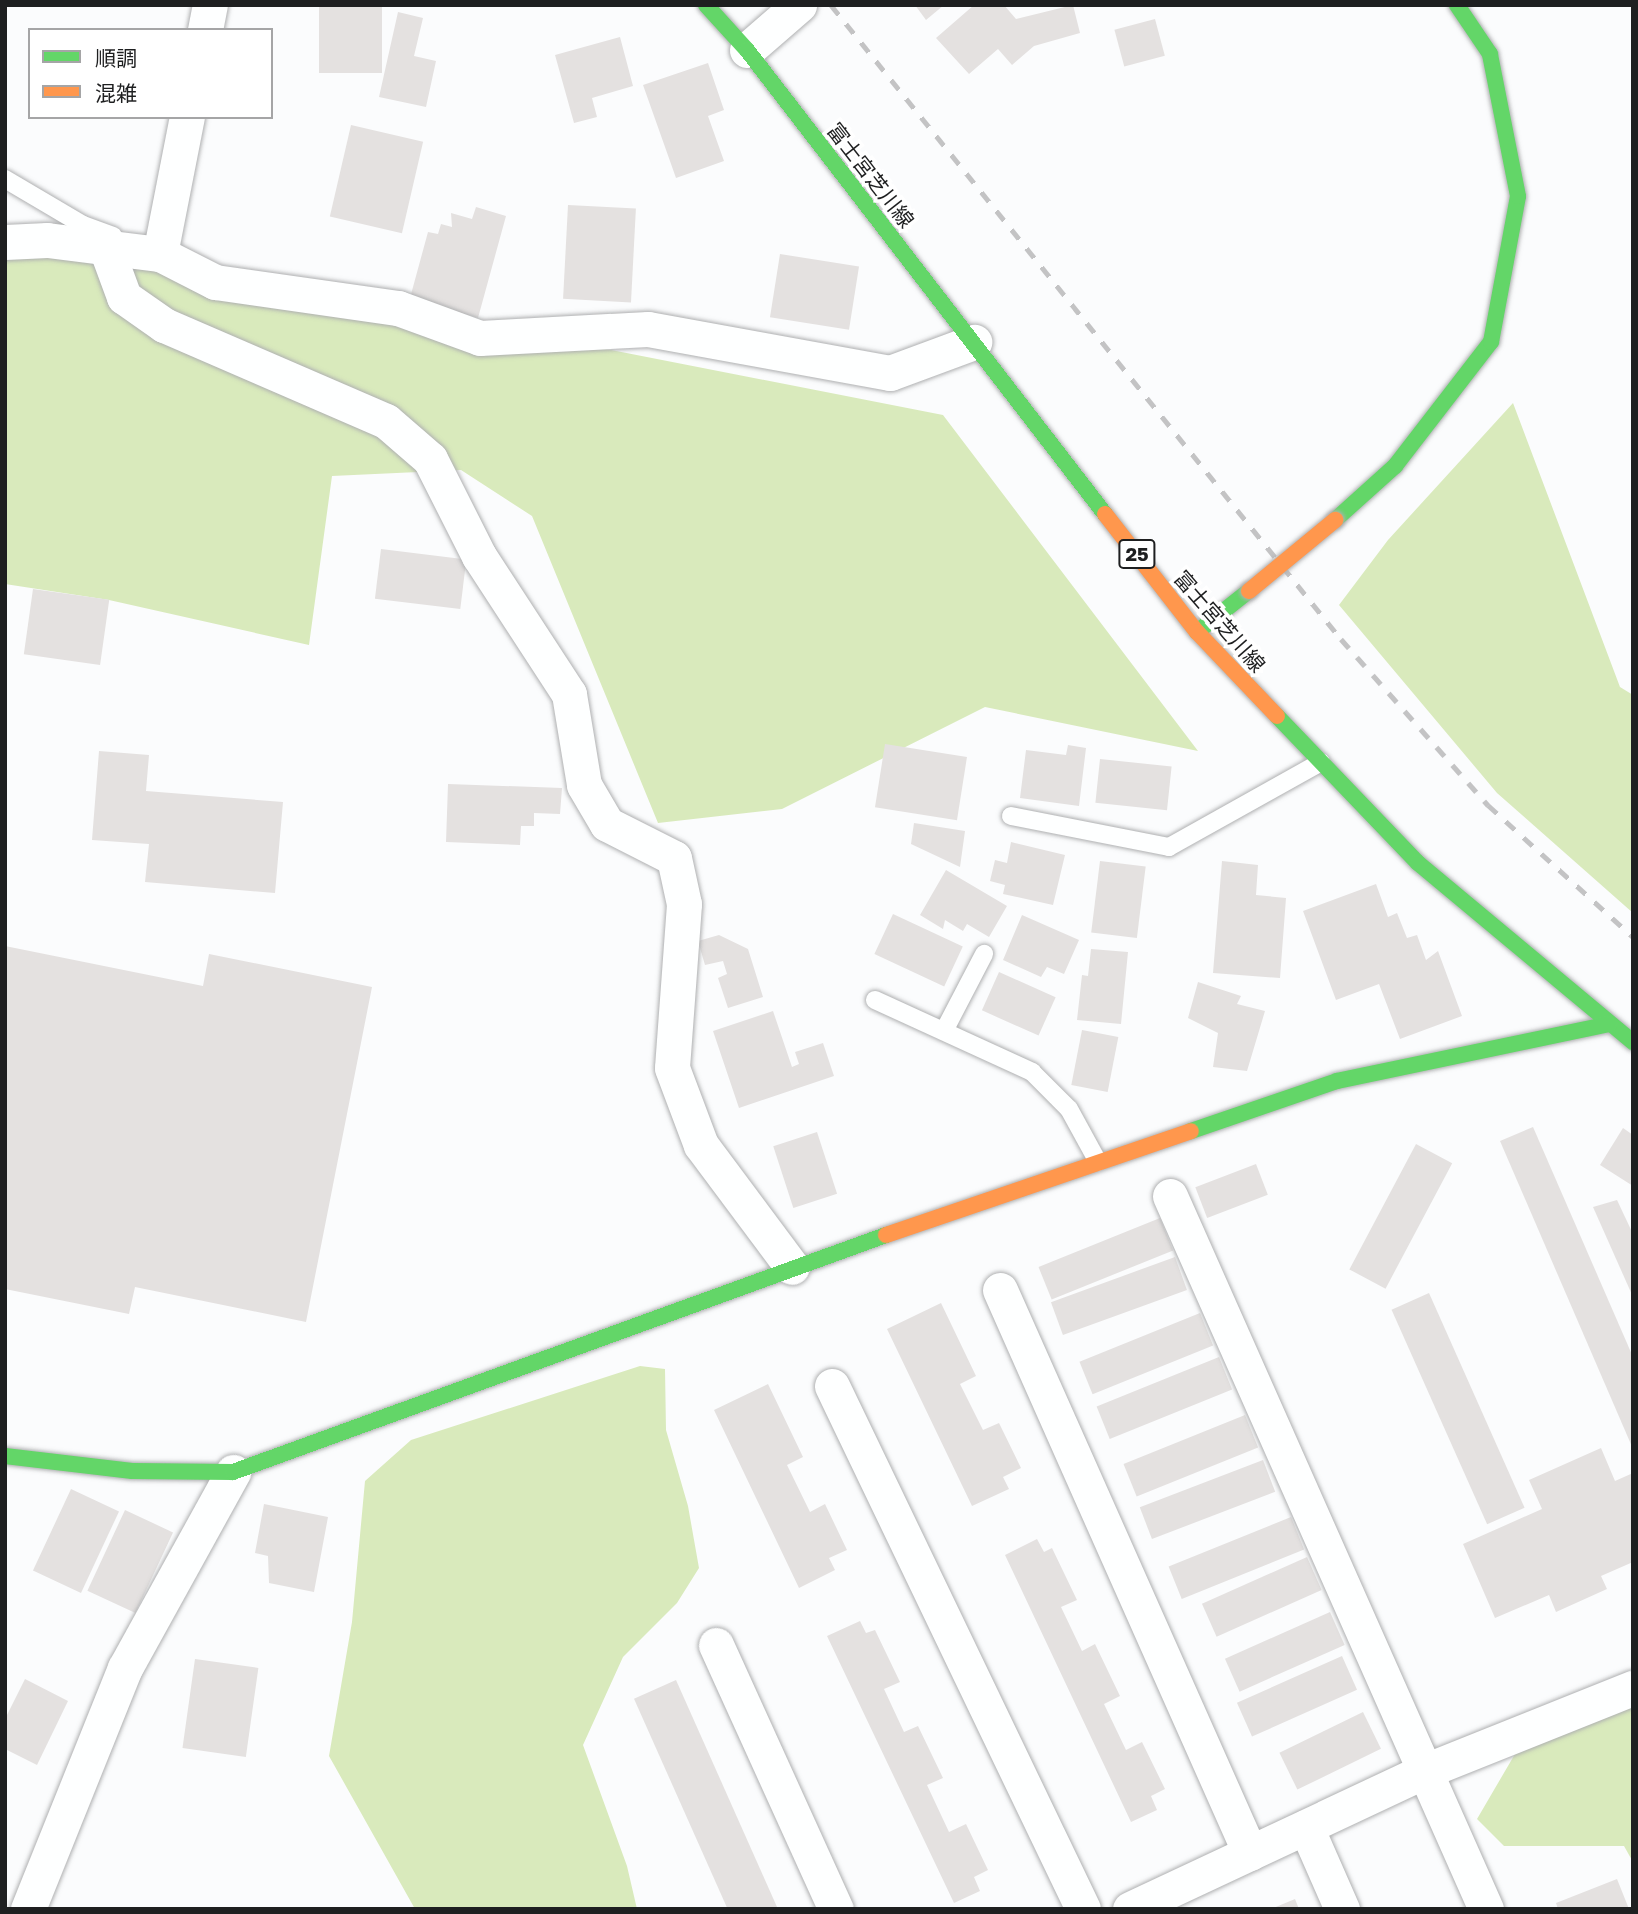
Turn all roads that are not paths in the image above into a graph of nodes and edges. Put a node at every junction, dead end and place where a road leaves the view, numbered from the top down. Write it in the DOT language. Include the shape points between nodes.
graph roads {
  1 [pos="210,5"];
  2 [pos="706,5"];
  3 [pos="799,5"];
  4 [pos="1457,5"];
  5 [pos="205,28"];
  6 [pos="747,50"];
  7 [pos="187,119"];
  8 [pos="5,179"];
  9 [pos="5,242"];
  10 [pos="106,248"];
  11 [pos="160,254"];
  12 [pos="974,342"];
  13 [pos="1197,632"];
  14 [pos="1321,762"];
  15 [pos="1011,816"];
  16 [pos="984,954"];
  17 [pos="875,1000"];
  18 [pos="1609,1024"];
  19 [pos="944,1031"];
  20 [pos="1633,1042"];
  21 [pos="1098,1162"];
  22 [pos="1170,1196"];
  23 [pos="792,1267"];
  24 [pos="1000,1290"];
  25 [pos="832,1385"];
  26 [pos="5,1456"];
  27 [pos="233,1472"];
  28 [pos="716,1645"];
  29 [pos="1633,1688"];
  30 [pos="1425,1772"];
  31 [pos="1306,1827"];
  32 [pos="1250,1853"];
  33 [pos="1151,1904"];
  34 [pos="28,1909"];
  35 [pos="836,1909"];
  36 [pos="1083,1909"];
  37 [pos="1342,1909"];
  38 [pos="1486,1909"];
  1 -- 5 [label="street"];
  2 -- 6 [label="street, 富士宮芝川線 / 25"];
  3 -- 6 [label="street"];
  4 -- 13 [label="street, bridge" via="1490,54 1518,196 1491,342 1395,466"];
  6 -- 12 [label="street, 富士宮芝川線 / 25"];
  7 -- 11 [label="street"];
  8 -- 11 [label="lane" via="83,225"];
  9 -- 10 [label="street" via="47,240"];
  10 -- 11 [label="street"];
  10 -- 23 [label="street" via="124,298 164,325 386,421 430,459 479,556 569,694 584,785 607,824 674,858 684,904 672,1068 701,1145"];
  11 -- 12 [label="street" via="215,282 398,308 480,338 648,329 890,373"];
  12 -- 13 [label="street, 富士宮芝川線 / 25"];
  13 -- 14 [label="street, 富士宮芝川線 / 25"];
  14 -- 15 [label="lane" via="1169,847"];
  14 -- 18 [label="street, 富士宮芝川線 / 25" via="1418,863"];
  16 -- 19 [label="lane"];
  17 -- 19 [label="lane"];
  18 -- 20 [label="street, 富士宮芝川線 / 25"];
  18 -- 21 [label="street" via="1337,1081"];
  19 -- 21 [label="lane" via="1032,1072 1069,1108"];
  21 -- 23 [label="street"];
  22 -- 30 [label="street"];
  23 -- 27 [label="street"];
  24 -- 32 [label="street"];
  25 -- 36 [label="street"];
  26 -- 27 [label="street" via="132,1471"];
  27 -- 34 [label="street" via="125,1668"];
  28 -- 35 [label="street"];
  29 -- 30 [label="street"];
  30 -- 31 [label="street"];
  30 -- 38 [label="street"];
  31 -- 32 [label="street"];
  31 -- 37 [label="street"];
  32 -- 33 [label="street"];
}
